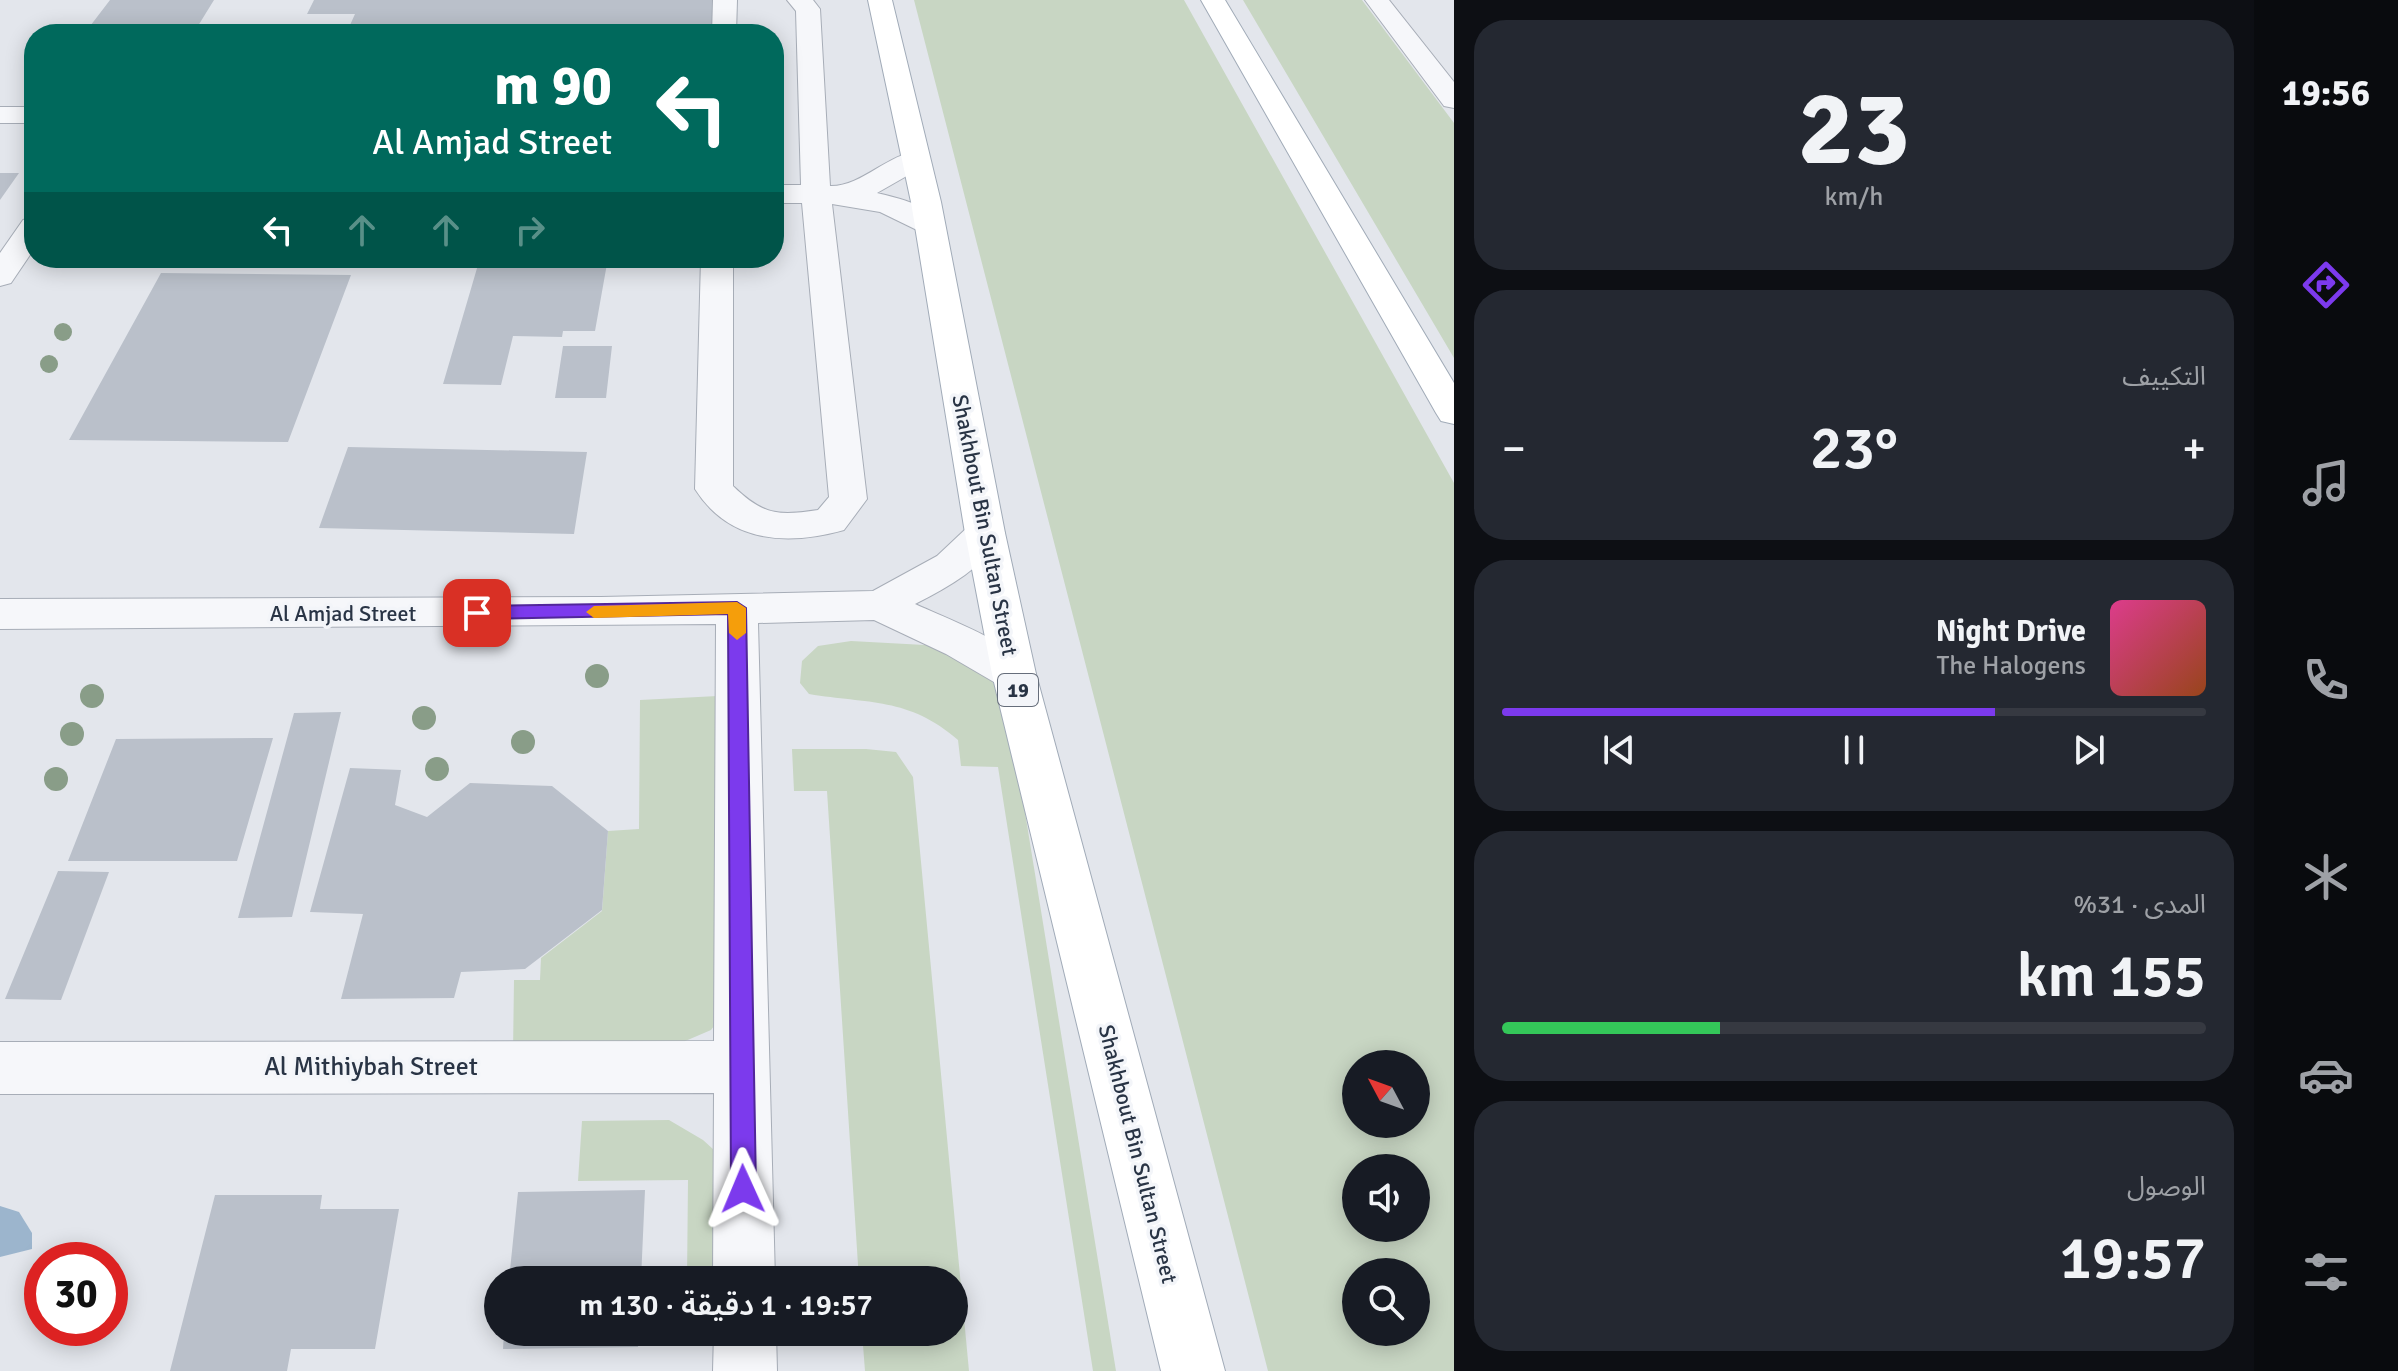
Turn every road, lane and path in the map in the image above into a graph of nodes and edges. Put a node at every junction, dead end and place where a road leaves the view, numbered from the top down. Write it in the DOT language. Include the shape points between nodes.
graph roads {
  1 [pos="725,0"];
  2 [pos="799,0"];
  3 [pos="880,0"];
  4 [pos="1213,0"];
  5 [pos="1377,0"];
  6 [pos="724,24"];
  7 [pos="1454,100"];
  8 [pos="0,115"];
  9 [pos="24,115"];
  10 [pos="916,159"];
  11 [pos="784,194"];
  12 [pos="832,194"];
  13 [pos="930,225"];
  14 [pos="24,241"];
  15 [pos="717,268"];
  16 [pos="0,276"];
  17 [pos="1454,413"];
  18 [pos="985,533"];
  19 [pos="879,605"];
  20 [pos="737,608"];
  21 [pos="0,614"];
  22 [pos="1014,674"];
  23 [pos="742,1067"];
  24 [pos="0,1068"];
  25 [pos="744,1266"];
  26 [pos="745,1346"];
  27 [pos="745,1371"];
  28 [pos="1193,1371"];
  1 -- 6 [label="street"];
  2 -- 12 [label="street" via="808,9"];
  3 -- 10 [label="main road, Shakhbout Bin Sultan Street / 19"];
  4 -- 17 [label="main road"];
  5 -- 7 [label="street"];
  8 -- 9 [label="street"];
  10 -- 12 [label="street" via="886,178"];
  10 -- 13 [label="main road, Shakhbout Bin Sultan Street / 19"];
  11 -- 12 [label="street"];
  12 -- 13 [label="street" via="893,206"];
  12 -- 15 [label="street" via="848,499 830,521 785,528 741,516 714,489"];
  13 -- 18 [label="main road, Shakhbout Bin Sultan Street / 19"];
  14 -- 16 [label="street"];
  18 -- 19 [label="street, Al Amjad Street" via="951,566"];
  18 -- 22 [label="main road, Shakhbout Bin Sultan Street / 19"];
  19 -- 20 [label="street, Al Amjad Street"];
  19 -- 22 [label="street, Al Amjad Street"];
  20 -- 21 [label="street, Al Amjad Street"];
  20 -- 23 [label="street"];
  22 -- 28 [label="main road, Shakhbout Bin Sultan Street / 19"];
  23 -- 24 [label="street, Al Mithiybah Street"];
  23 -- 25 [label="street"];
  26 -- 27 [label="street"];
}
